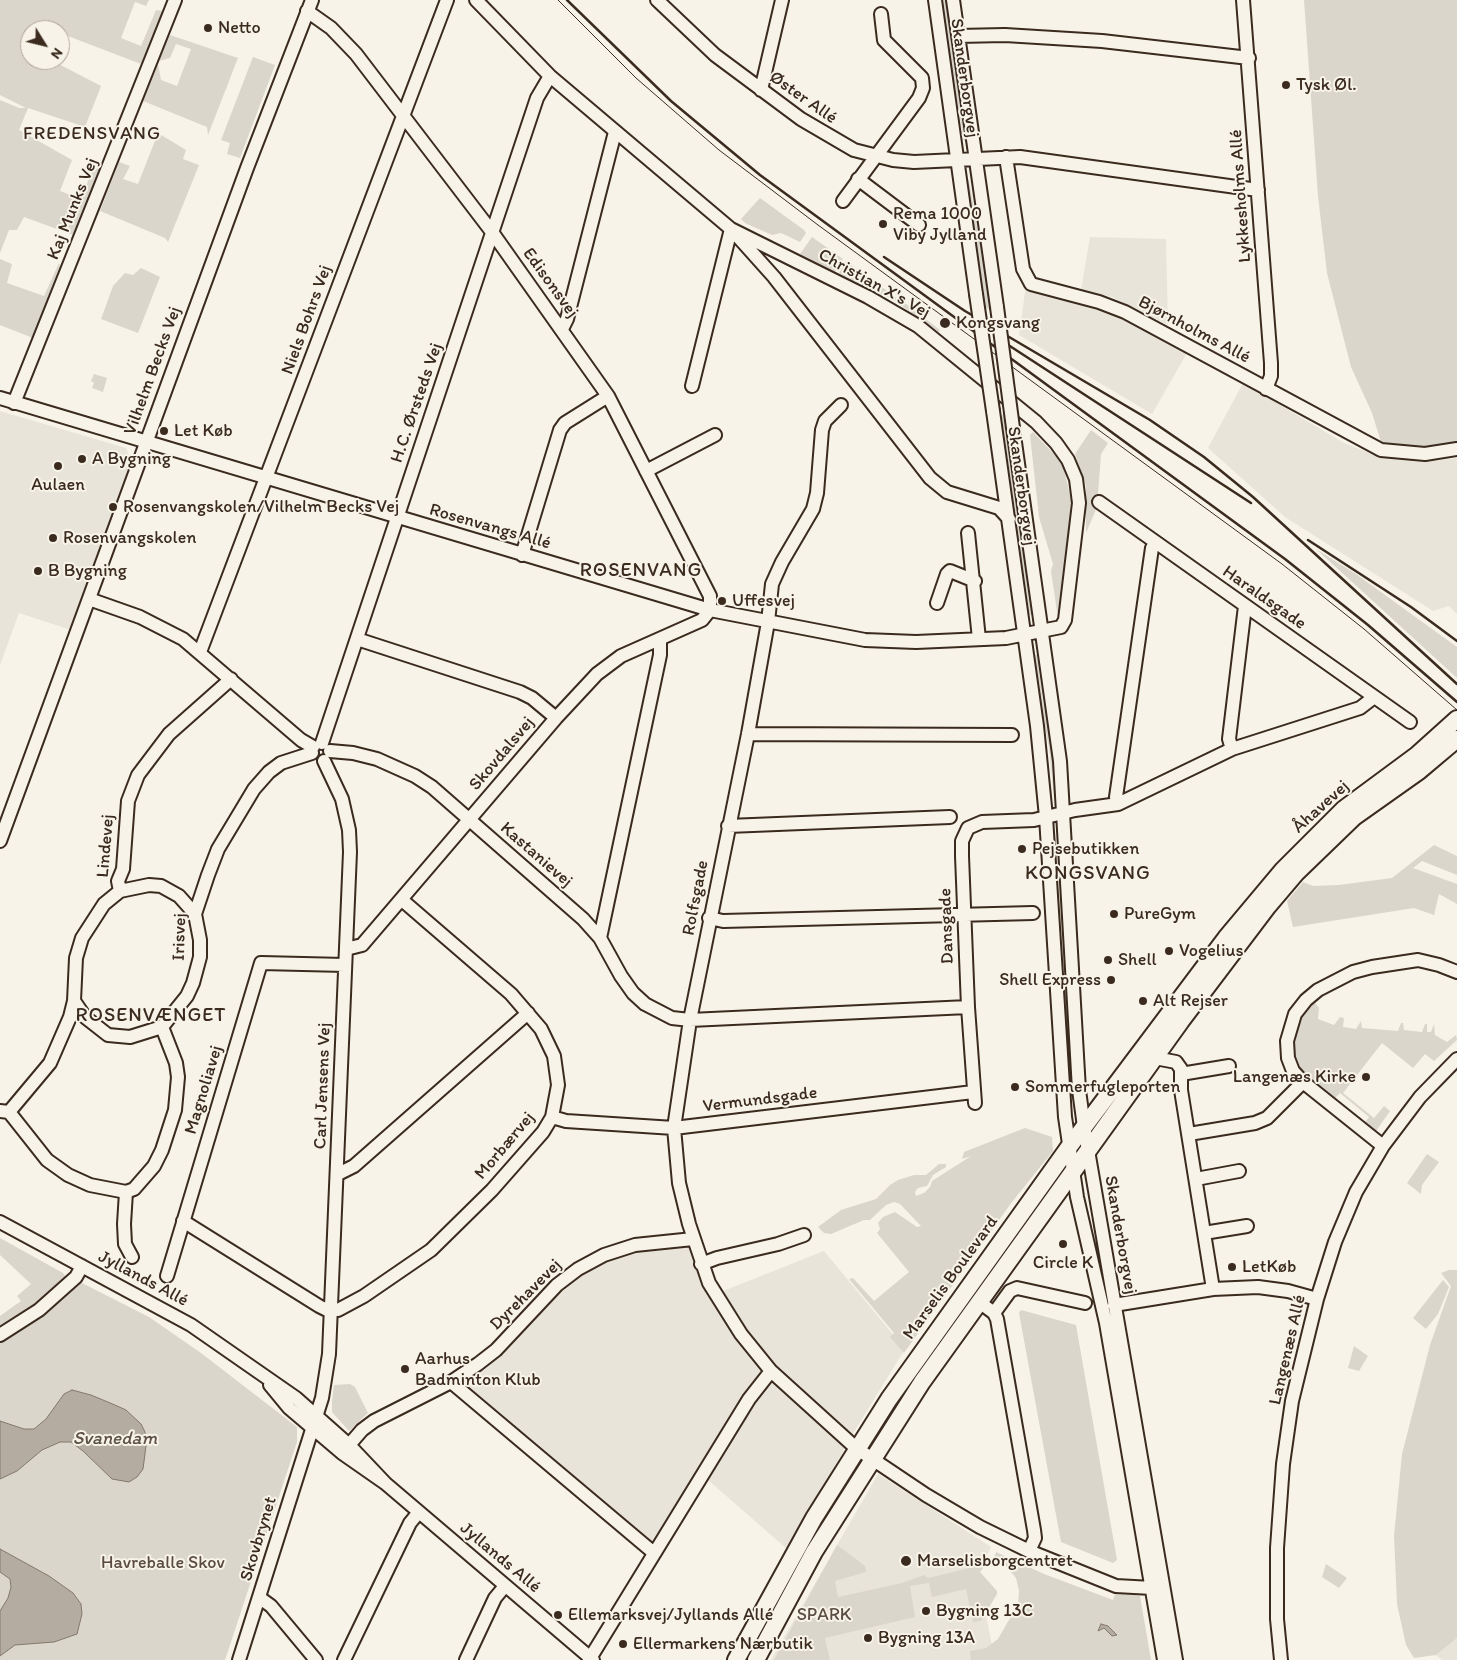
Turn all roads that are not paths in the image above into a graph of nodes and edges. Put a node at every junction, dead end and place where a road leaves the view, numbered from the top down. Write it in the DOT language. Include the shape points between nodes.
graph roads {
  1 [pos="174,0"];
  2 [pos="447,0"];
  3 [pos="476,0"];
  4 [pos="657,0"];
  5 [pos="782,0"];
  6 [pos="935,0"];
  7 [pos="953,0"];
  8 [pos="1243,0"];
  9 [pos="309,6"];
  10 [pos="881,14"];
  11 [pos="958,36"];
  12 [pos="1249,58"];
  13 [pos="550,76"];
  14 [pos="761,90"];
  15 [pos="402,115"];
  16 [pos="615,132"];
  17 [pos="874,156"];
  18 [pos="1006,157"];
  19 [pos="976,159"];
  20 [pos="958,161"];
  21 [pos="858,179"];
  22 [pos="1258,190"];
  23 [pos="843,200"];
  24 [pos="919,226"];
  25 [pos="731,229"];
  26 [pos="492,232"];
  27 [pos="562,329"];
  28 [pos="692,386"];
  29 [pos="1266,389"];
  30 [pos="608,396"];
  31 [pos="0,398"];
  32 [pos="14,403"];
  33 [pos="841,405"];
  34 [pos="715,435"];
  35 [pos="146,443"];
  36 [pos="1457,449"];
  37 [pos="646,471"];
  38 [pos="266,479"];
  39 [pos="1099,502"];
  40 [pos="396,518"];
  41 [pos="1009,519"];
  42 [pos="968,533"];
  43 [pos="1155,543"];
  44 [pos="522,555"];
  45 [pos="975,581"];
  46 [pos="89,599"];
  47 [pos="937,603"];
  48 [pos="1245,606"];
  49 [pos="710,610"];
  50 [pos="768,622"];
  51 [pos="1043,632"];
  52 [pos="1025,634"];
  53 [pos="357,639"];
  54 [pos="660,639"];
  55 [pos="980,639"];
  56 [pos="200,652"];
  57 [pos="231,679"];
  58 [pos="1373,698"];
  59 [pos="556,718"];
  60 [pos="1457,719"];
  61 [pos="1410,722"];
  62 [pos="748,734"];
  63 [pos="1012,735"];
  64 [pos="1457,739"];
  65 [pos="1232,749"];
  66 [pos="320,751"];
  67 [pos="1118,804"];
  68 [pos="1064,813"];
  69 [pos="950,817"];
  70 [pos="1046,817"];
  71 [pos="470,820"];
  72 [pos="728,826"];
  73 [pos="0,840"];
  74 [pos="120,891"];
  75 [pos="402,900"];
  76 [pos="1033,913"];
  77 [pos="195,914"];
  78 [pos="964,914"];
  79 [pos="709,918"];
  80 [pos="600,938"];
  81 [pos="1232,942"];
  82 [pos="346,949"];
  83 [pos="345,965"];
  84 [pos="1457,972"];
  85 [pos="74,1001"];
  86 [pos="968,1007"];
  87 [pos="528,1013"];
  88 [pos="690,1020"];
  89 [pos="162,1027"];
  90 [pos="1155,1058"];
  91 [pos="1457,1060"];
  92 [pos="1229,1066"];
  93 [pos="1181,1074"];
  94 [pos="1303,1082"];
  95 [pos="974,1097"];
  96 [pos="4,1112"];
  97 [pos="552,1117"];
  98 [pos="1084,1127"];
  99 [pos="674,1128"];
  100 [pos="1189,1134"];
  101 [pos="1383,1146"];
  102 [pos="1070,1147"];
  103 [pos="1087,1151"];
  104 [pos="1073,1171"];
  105 [pos="1239,1171"];
  106 [pos="338,1174"];
  107 [pos="1196,1179"];
  108 [pos="126,1192"];
  109 [pos="183,1221"];
  110 [pos="0,1222"];
  111 [pos="1247,1226"];
  112 [pos="1204,1234"];
  113 [pos="804,1235"];
  114 [pos="693,1239"];
  115 [pos="132,1257"];
  116 [pos="701,1264"];
  117 [pos="82,1266"];
  118 [pos="167,1276"];
  119 [pos="1213,1289"];
  120 [pos="1317,1299"];
  121 [pos="978,1301"];
  122 [pos="1085,1303"];
  123 [pos="1114,1305"];
  124 [pos="332,1311"];
  125 [pos="994,1313"];
  126 [pos="0,1335"];
  127 [pos="771,1371"];
  128 [pos="451,1382"];
  129 [pos="314,1422"];
  130 [pos="349,1445"];
  131 [pos="856,1448"];
  132 [pos="872,1459"];
  133 [pos="385,1483"];
  134 [pos="419,1512"];
  135 [pos="1030,1551"];
  136 [pos="654,1553"];
  137 [pos="505,1586"];
  138 [pos="1152,1588"];
  139 [pos="260,1598"];
  140 [pos="591,1659"];
  141 [pos="239,1660"];
  142 [pos="316,1660"];
  143 [pos="344,1660"];
  144 [pos="466,1660"];
  145 [pos="736,1660"];
  146 [pos="756,1660"];
  147 [pos="1164,1660"];
  148 [pos="1176,1660"];
  149 [pos="1281,1660"];
  1 -- 32 [label="street, Kaj Munks Vej"];
  2 -- 15 [label="street, Niels Bohrs Vej"];
  3 -- 13 [label="street, Christian X's Vej"];
  4 -- 14 [label="street, Øster Allé" via="715,56"];
  5 -- 14 [label="street"];
  6 -- 20 [label="street, Skanderborgvej"];
  7 -- 11 [label="street, Skanderborgvej"];
  8 -- 12 [label="street, Lykkesholms Allé"];
  9 -- 15 [label="street, Edisonsvej" via="342,39"];
  9 -- 35 [label="street, Vilhelm Becks Vej"];
  10 -- 17 [label="street" via="884,40 922,78 923,88 919,98"];
  11 -- 12 [label="street" via="1005,34"];
  11 -- 19 [label="street, Skanderborgvej"];
  12 -- 22 [label="street, Lykkesholms Allé"];
  13 -- 16 [label="street, Christian X's Vej"];
  13 -- 26 [label="street, H.C. Ørsteds Vej" via="538,98"];
  14 -- 17 [label="street, Øster Allé" via="836,142"];
  15 -- 26 [label="street, Edisonsvej"];
  15 -- 38 [label="street, Niels Bohrs Vej"];
  16 -- 25 [label="street, Christian X's Vej"];
  16 -- 27 [label="street"];
  17 -- 20 [label="street, Øster Allé" via="914,162"];
  17 -- 21 [label="street"];
  18 -- 19 [label="street"];
  18 -- 22 [label="street"];
  18 -- 29 [label="street, Bjørnholms Allé" via="1023,269 1031,284 1125,312"];
  19 -- 20 [label="street, Skanderborgvej"];
  19 -- 51 [label="street, Skanderborgvej, bridge"];
  20 -- 41 [label="street, Skanderborgvej, bridge"];
  21 -- 23 [label="street"];
  21 -- 24 [label="street"];
  22 -- 29 [label="street, Lykkesholms Allé" via="1271,363"];
  25 -- 28 [label="street"];
  25 -- 41 [label="street, Christian X's Vej" via="774,277 930,478 947,492 999,508"];
  25 -- 51 [label="street, Christian X's Vej" via="868,297 918,326 1056,442 1076,479 1078,528 1065,620 1058,629"];
  26 -- 27 [label="street, Edisonsvej"];
  26 -- 40 [label="street, H.C. Ørsteds Vej"];
  27 -- 30 [label="street, Edisonsvej"];
  29 -- 36 [label="street, Bjørnholms Allé" via="1381,450 1425,454"];
  30 -- 37 [label="street, Edisonsvej"];
  30 -- 44 [label="street" via="565,423 560,430"];
  31 -- 32 [label="street, Rosenvangs Allé"];
  32 -- 35 [label="street, Rosenvangs Allé"];
  33 -- 50 [label="street" via="825,421 814,504 808,521 772,584"];
  34 -- 37 [label="street"];
  35 -- 38 [label="street, Rosenvangs Allé"];
  35 -- 46 [label="street, Vilhelm Becks Vej"];
  37 -- 49 [label="street, Edisonsvej" via="705,585 710,596"];
  38 -- 40 [label="street, Rosenvangs Allé"];
  38 -- 56 [label="street, Niels Bohrs Vej"];
  39 -- 43 [label="street, Haraldsgade"];
  40 -- 44 [label="street, Rosenvangs Allé"];
  40 -- 53 [label="street, H.C. Ørsteds Vej"];
  41 -- 52 [label="street, Skanderborgvej"];
  42 -- 45 [label="street"];
  43 -- 48 [label="street, Haraldsgade"];
  43 -- 67 [label="street" via="1116,797"];
  44 -- 49 [label="street, Rosenvangs Allé"];
  45 -- 47 [label="street" via="950,571"];
  45 -- 55 [label="street"];
  46 -- 56 [label="street, Kastanievej" via="162,627"];
  46 -- 73 [label="street, Vilhelm Becks Vej"];
  48 -- 58 [label="street, Haraldsgade"];
  48 -- 65 [label="street" via="1229,739"];
  49 -- 50 [label="street, Rosenvangs Allé"];
  49 -- 54 [label="street, Skovdalsvej" via="696,625"];
  50 -- 55 [label="street, Rosenvangs Allé" via="865,640"];
  50 -- 62 [label="street, Rolfsgade"];
  51 -- 52 [label="street, Rosenvangs Allé"];
  51 -- 68 [label="street, Skanderborgvej"];
  52 -- 55 [label="street, Rosenvangs Allé"];
  52 -- 70 [label="street, Skanderborgvej"];
  53 -- 59 [label="street" via="520,692"];
  53 -- 66 [label="street, H.C. Ørsteds Vej"];
  54 -- 59 [label="street, Skovdalsvej" via="610,663"];
  54 -- 80 [label="street" via="660,655"];
  56 -- 57 [label="street, Kastanievej"];
  57 -- 66 [label="street, Kastanievej" via="301,740"];
  57 -- 74 [label="street, Lindevej" via="169,734 138,775 128,801 123,869 118,881"];
  58 -- 61 [label="street, Haraldsgade"];
  58 -- 65 [label="street" via="1360,708"];
  59 -- 71 [label="street, Skovdalsvej"];
  60 -- 81 [label="main road, Åhavevej" via="1417,755 1344,809 1283,870"];
  62 -- 63 [label="street"];
  62 -- 72 [label="street, Rolfsgade"];
  64 -- 81 [label="main road, Åhavevej" via="1334,835"];
  65 -- 67 [label="street"];
  66 -- 71 [label="street, Kastanievej" via="353,753 394,765 432,787"];
  66 -- 77 [label="street, Irisvej" via="282,764 269,772 254,790 218,849"];
  66 -- 82 [label="street, Carl Jensens Vej" via="342,799 349,830"];
  67 -- 68 [label="street"];
  68 -- 70 [label="street"];
  68 -- 98 [label="street, Skanderborgvej" via="1079,1090"];
  69 -- 72 [label="street"];
  70 -- 78 [label="street, Dansgade" via="982,822 968,828 962,841"];
  70 -- 102 [label="street, Skanderborgvej" via="1058,1018"];
  71 -- 75 [label="street, Skovdalsvej"];
  71 -- 80 [label="street, Kastanievej" via="584,919"];
  72 -- 79 [label="street, Rolfsgade"];
  74 -- 77 [label="street" via="149,885 162,886 179,896"];
  74 -- 85 [label="street, Lindevej" via="104,904 82,938 76,958"];
  75 -- 82 [label="street, Skovdalsvej" via="362,945"];
  75 -- 87 [label="street, Morbærvej" via="504,988"];
  76 -- 78 [label="street"];
  77 -- 89 [label="street, Irisvej" via="200,957 193,983 187,996"];
  78 -- 79 [label="street" via="723,921"];
  78 -- 86 [label="street, Dansgade"];
  79 -- 88 [label="street, Rolfsgade"];
  80 -- 88 [label="street, Kastanievej" via="621,976 645,1004 672,1018"];
  81 -- 90 [label="main road, Marselis Boulevard"];
  81 -- 98 [label="main road, Marselis Boulevard"];
  82 -- 83 [label="street, Carl Jensens Vej"];
  83 -- 106 [label="street, Carl Jensens Vej"];
  83 -- 109 [label="street, Magnoliavej" via="261,963"];
  84 -- 94 [label="street" via="1418,960 1396,962 1353,972 1318,990 1294,1014 1287,1041 1290,1064"];
  85 -- 89 [label="street" via="86,1017 108,1035 130,1037"];
  85 -- 96 [label="street, Lindevej" via="50,1063"];
  86 -- 88 [label="street, Kastanievej"];
  86 -- 95 [label="street, Dansgade"];
  87 -- 97 [label="street, Morbærvej" via="549,1043 557,1070 558,1085"];
  87 -- 106 [label="street" via="354,1166"];
  88 -- 99 [label="street, Rolfsgade"];
  89 -- 108 [label="street" via="176,1062 175,1110 154,1166 134,1189"];
  90 -- 93 [label="street" via="1176,1062"];
  90 -- 103 [label="main road, Marselis Boulevard"];
  91 -- 101 [label="street, Langenæs Allé" via="1420,1097"];
  92 -- 93 [label="street"];
  93 -- 100 [label="street"];
  94 -- 100 [label="street" via="1267,1118"];
  94 -- 101 [label="street"];
  95 -- 99 [label="street, Vermundsgade"];
  96 -- 108 [label="street" via="47,1160 68,1175 90,1185"];
  97 -- 99 [label="street, Vermundsgade" via="566,1121"];
  97 -- 124 [label="street, Morbærvej" via="522,1157 431,1250 364,1296"];
  98 -- 102 [label="main road, Marselis Boulevard"];
  98 -- 103 [label="street, Skanderborgvej"];
  99 -- 114 [label="street, Rolfsgade" via="679,1182"];
  100 -- 107 [label="street"];
  101 -- 120 [label="street, Langenæs Allé" via="1356,1192 1335,1242"];
  102 -- 104 [label="street, Skanderborgvej"];
  102 -- 131 [label="main road, Marselis Boulevard"];
  103 -- 104 [label="main road, Marselis Boulevard"];
  103 -- 123 [label="street, Skanderborgvej"];
  104 -- 121 [label="main road, Marselis Boulevard"];
  104 -- 138 [label="street, Skanderborgvej" via="1106,1323"];
  105 -- 107 [label="street"];
  106 -- 124 [label="street, Carl Jensens Vej"];
  107 -- 112 [label="street"];
  108 -- 115 [label="street" via="125,1244"];
  109 -- 118 [label="street, Magnoliavej"];
  109 -- 124 [label="street"];
  110 -- 117 [label="street, Jyllands Allé"];
  111 -- 112 [label="street"];
  112 -- 119 [label="street"];
  113 -- 116 [label="street"];
  114 -- 116 [label="street, Rolfsgade"];
  114 -- 128 [label="street, Dyrehavevej" via="635,1245 604,1255 578,1269 557,1285 496,1350"];
  116 -- 127 [label="street, Rolfsgade" via="722,1306"];
  117 -- 126 [label="street" via="76,1277 39,1310"];
  117 -- 129 [label="street, Jyllands Allé" via="179,1318 285,1390"];
  119 -- 120 [label="street" via="1258,1287"];
  119 -- 123 [label="street"];
  120 -- 149 [label="street, Langenæs Allé" via="1292,1401 1283,1464 1277,1548"];
  121 -- 125 [label="street"];
  121 -- 132 [label="main road, Marselis Boulevard"];
  122 -- 125 [label="street" via="1017,1288 1010,1291"];
  123 -- 148 [label="street, Skanderborgvej"];
  124 -- 129 [label="street, Carl Jensens Vej" via="322,1398"];
  125 -- 135 [label="street" via="1034,1530"];
  127 -- 131 [label="street, Rolfsgade"];
  127 -- 136 [label="street" via="749,1399"];
  128 -- 130 [label="street, Dyrehavevej" via="374,1421"];
  128 -- 136 [label="street"];
  129 -- 130 [label="street, Jyllands Allé"];
  129 -- 133 [label="street, Jyllands Allé" via="342,1453"];
  129 -- 139 [label="street, Skovbrynet"];
  130 -- 133 [label="street, Jyllands Allé"];
  131 -- 132 [label="street, Rolfsgade"];
  131 -- 145 [label="main road, Marselis Boulevard" via="773,1589"];
  132 -- 135 [label="street, Rolfsgade" via="980,1527"];
  132 -- 146 [label="main road, Marselis Boulevard" via="814,1552"];
  133 -- 134 [label="street, Jyllands Allé"];
  134 -- 137 [label="street, Jyllands Allé"];
  134 -- 143 [label="street" via="410,1523"];
  135 -- 138 [label="street, Rolfsgade" via="1116,1586"];
  136 -- 140 [label="street"];
  137 -- 140 [label="street, Jyllands Allé"];
  137 -- 144 [label="street" via="495,1598"];
  138 -- 147 [label="street, Skanderborgvej"];
  139 -- 141 [label="street, Skovbrynet"];
  139 -- 142 [label="street" via="271,1606"];
}
